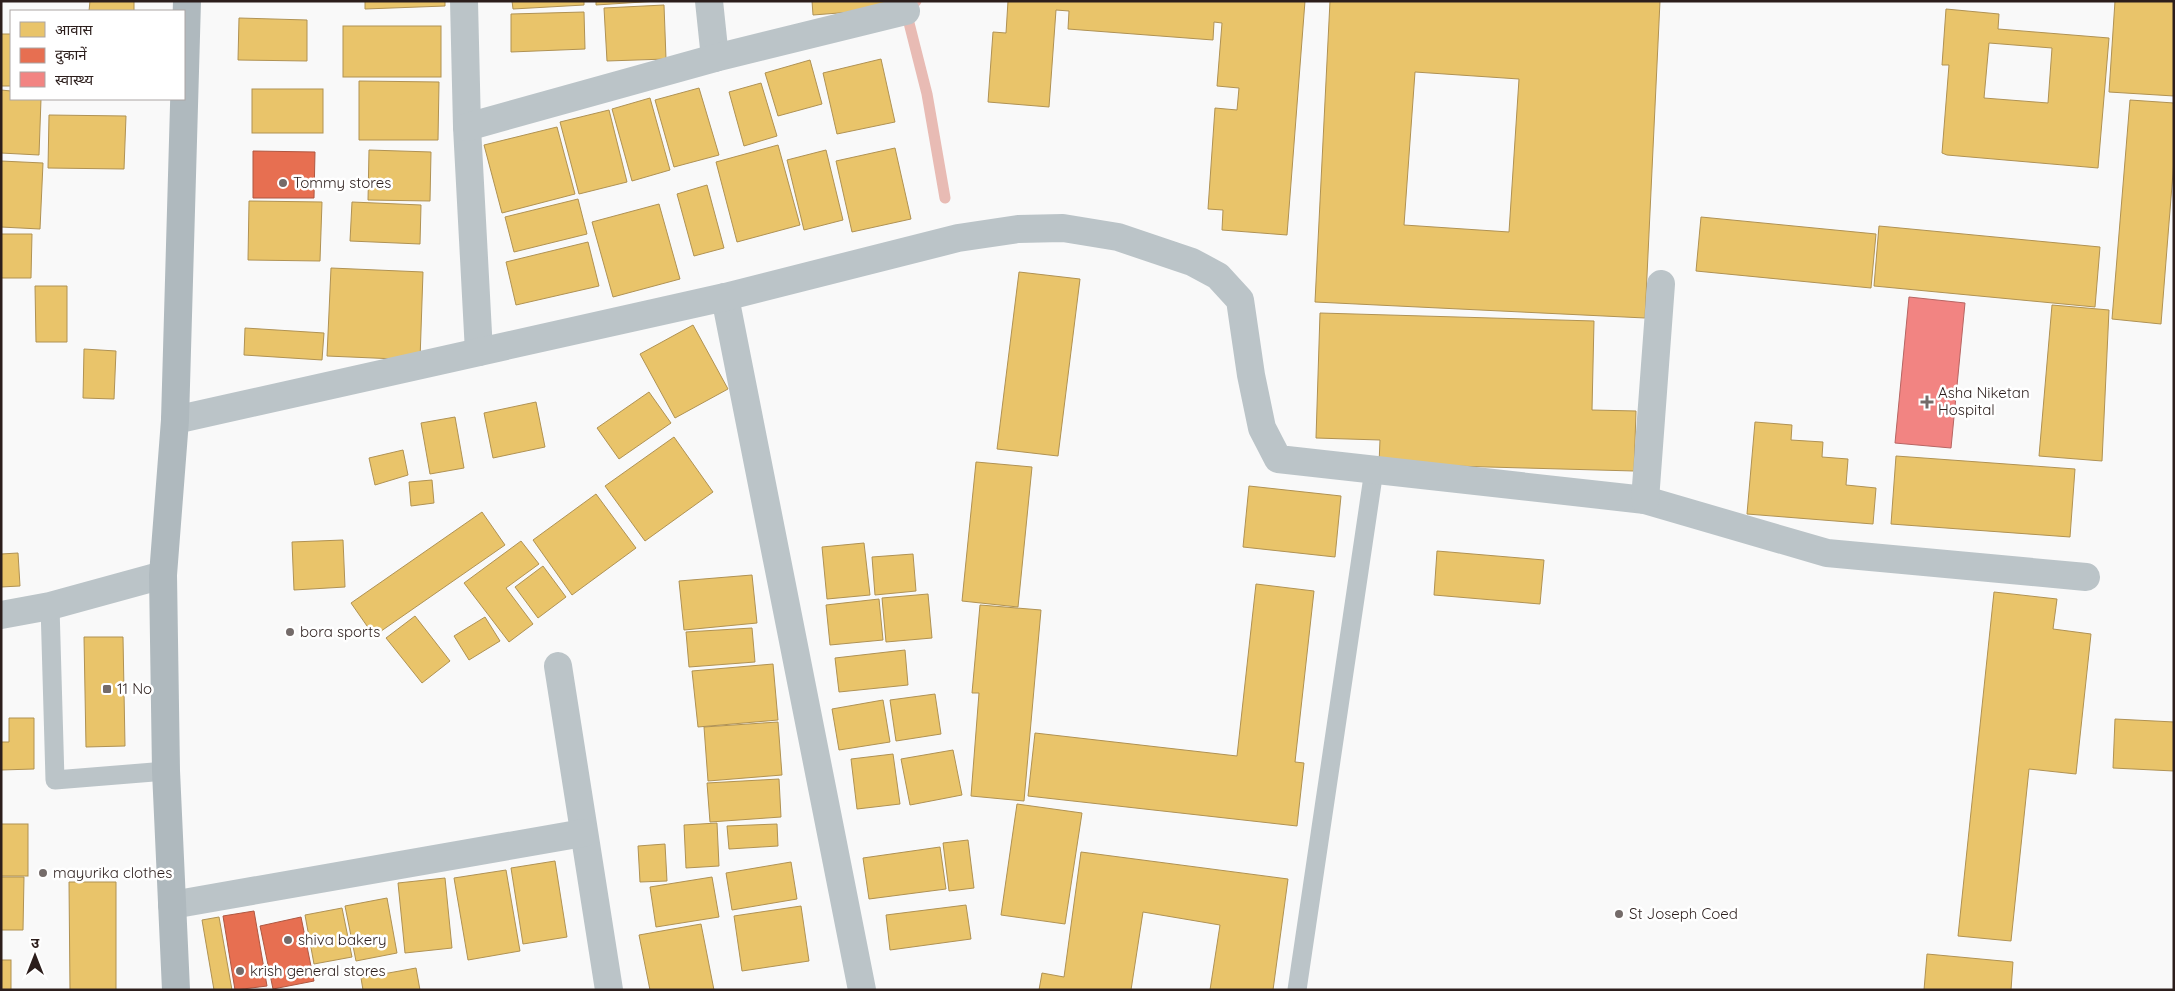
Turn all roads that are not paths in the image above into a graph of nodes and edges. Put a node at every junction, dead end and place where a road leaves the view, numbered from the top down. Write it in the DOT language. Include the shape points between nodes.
graph roads {
  1 [pos="187,1"];
  2 [pos="464,1"];
  3 [pos="709,1"];
  4 [pos="906,11"];
  5 [pos="715,58"];
  6 [pos="185,71"];
  7 [pos="184,100"];
  8 [pos="467,127"];
  9 [pos="1661,284"];
  10 [pos="725,297"];
  11 [pos="479,352"];
  12 [pos="175,420"];
  13 [pos="1374,470"];
  14 [pos="1645,500"];
  15 [pos="163,575"];
  16 [pos="2086,576"];
  17 [pos="50,606"];
  18 [pos="1,615"];
  19 [pos="558,666"];
  20 [pos="166,771"];
  21 [pos="583,833"];
  22 [pos="172,904"];
  23 [pos="857,989"];
  24 [pos="176,990"];
  25 [pos="609,990"];
  26 [pos="1297,990"];
  1 -- 6 [label="street"];
  2 -- 8 [label="street"];
  3 -- 5 [label="street"];
  4 -- 5 [label="street"];
  5 -- 8 [label="street"];
  7 -- 12 [label="street"];
  8 -- 11 [label="street"];
  9 -- 14 [label="street"];
  10 -- 11 [label="street"];
  10 -- 13 [label="street" via="958,238 1018,229 1063,228 1118,236 1192,262 1218,276 1240,300 1262,428 1278,459"];
  10 -- 23 [label="street"];
  11 -- 12 [label="street"];
  12 -- 15 [label="street"];
  13 -- 14 [label="street"];
  13 -- 26 [label="lane"];
  14 -- 16 [label="street" via="1827,552"];
  15 -- 17 [label="street"];
  15 -- 20 [label="street"];
  17 -- 18 [label="street"];
  17 -- 20 [label="lane" via="55,780"];
  19 -- 21 [label="street"];
  20 -- 22 [label="street"];
  21 -- 22 [label="street"];
  21 -- 25 [label="street"];
  22 -- 24 [label="street"];
}
